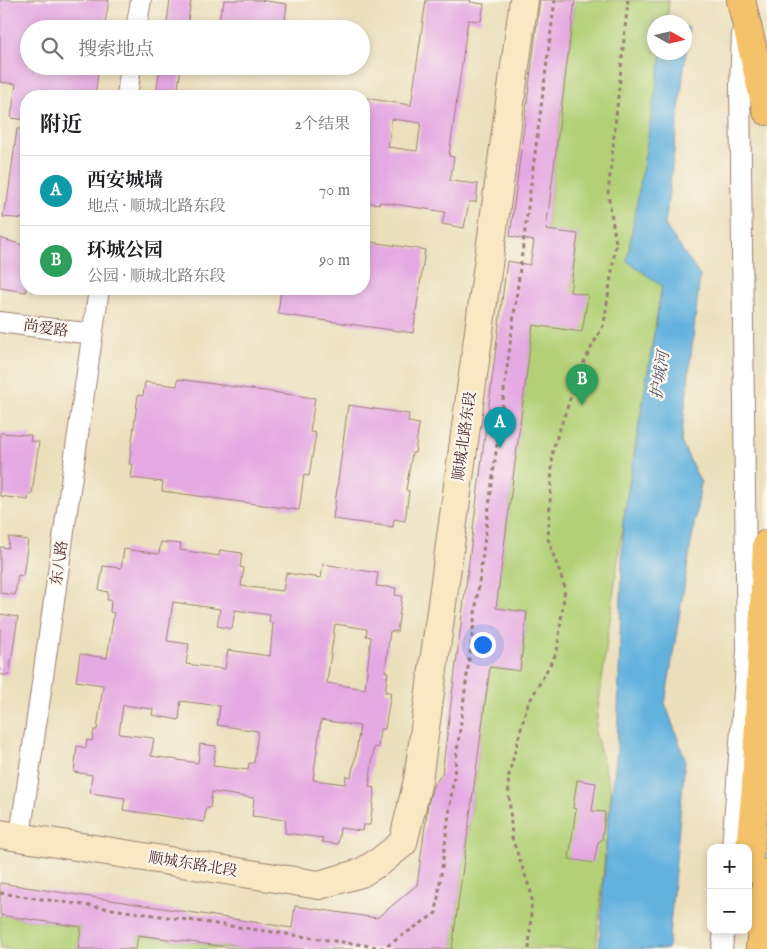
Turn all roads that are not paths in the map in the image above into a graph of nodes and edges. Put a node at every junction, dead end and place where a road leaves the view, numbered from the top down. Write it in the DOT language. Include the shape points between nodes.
graph roads {
  1 [pos="140,0"];
  2 [pos="524,0"];
  3 [pos="742,4"];
  4 [pos="137,20"];
  5 [pos="130,75"];
  6 [pos="128,90"];
  7 [pos="767,111"];
  8 [pos="98,295"];
  9 [pos="0,322"];
  10 [pos="92,334"];
  11 [pos="766,547"];
  12 [pos="10,835"];
  13 [pos="732,844"];
  14 [pos="750,844"];
  15 [pos="382,860"];
  16 [pos="767,873"];
  17 [pos="724,934"];
  18 [pos="743,934"];
  19 [pos="722,949"];
  20 [pos="741,949"];
  21 [pos="760,949"];
  1 -- 4 [label="street"];
  2 -- 15 [label="street, 顺城北路东段" via="418,780 403,842"];
  3 -- 7 [label="main road"];
  3 -- 13 [label="street" via="740,84 747,651"];
  5 -- 6 [label="street"];
  8 -- 10 [label="street, 东八路"];
  9 -- 10 [label="street, 尚爱路"];
  10 -- 12 [label="street, 东八路"];
  11 -- 14 [label="main road" via="756,788"];
  12 -- 15 [label="street, 顺城东路北段" via="320,885 361,873"];
  16 -- 21 [label="main road"];
  17 -- 19 [label="street"];
  18 -- 20 [label="main road"];
}
